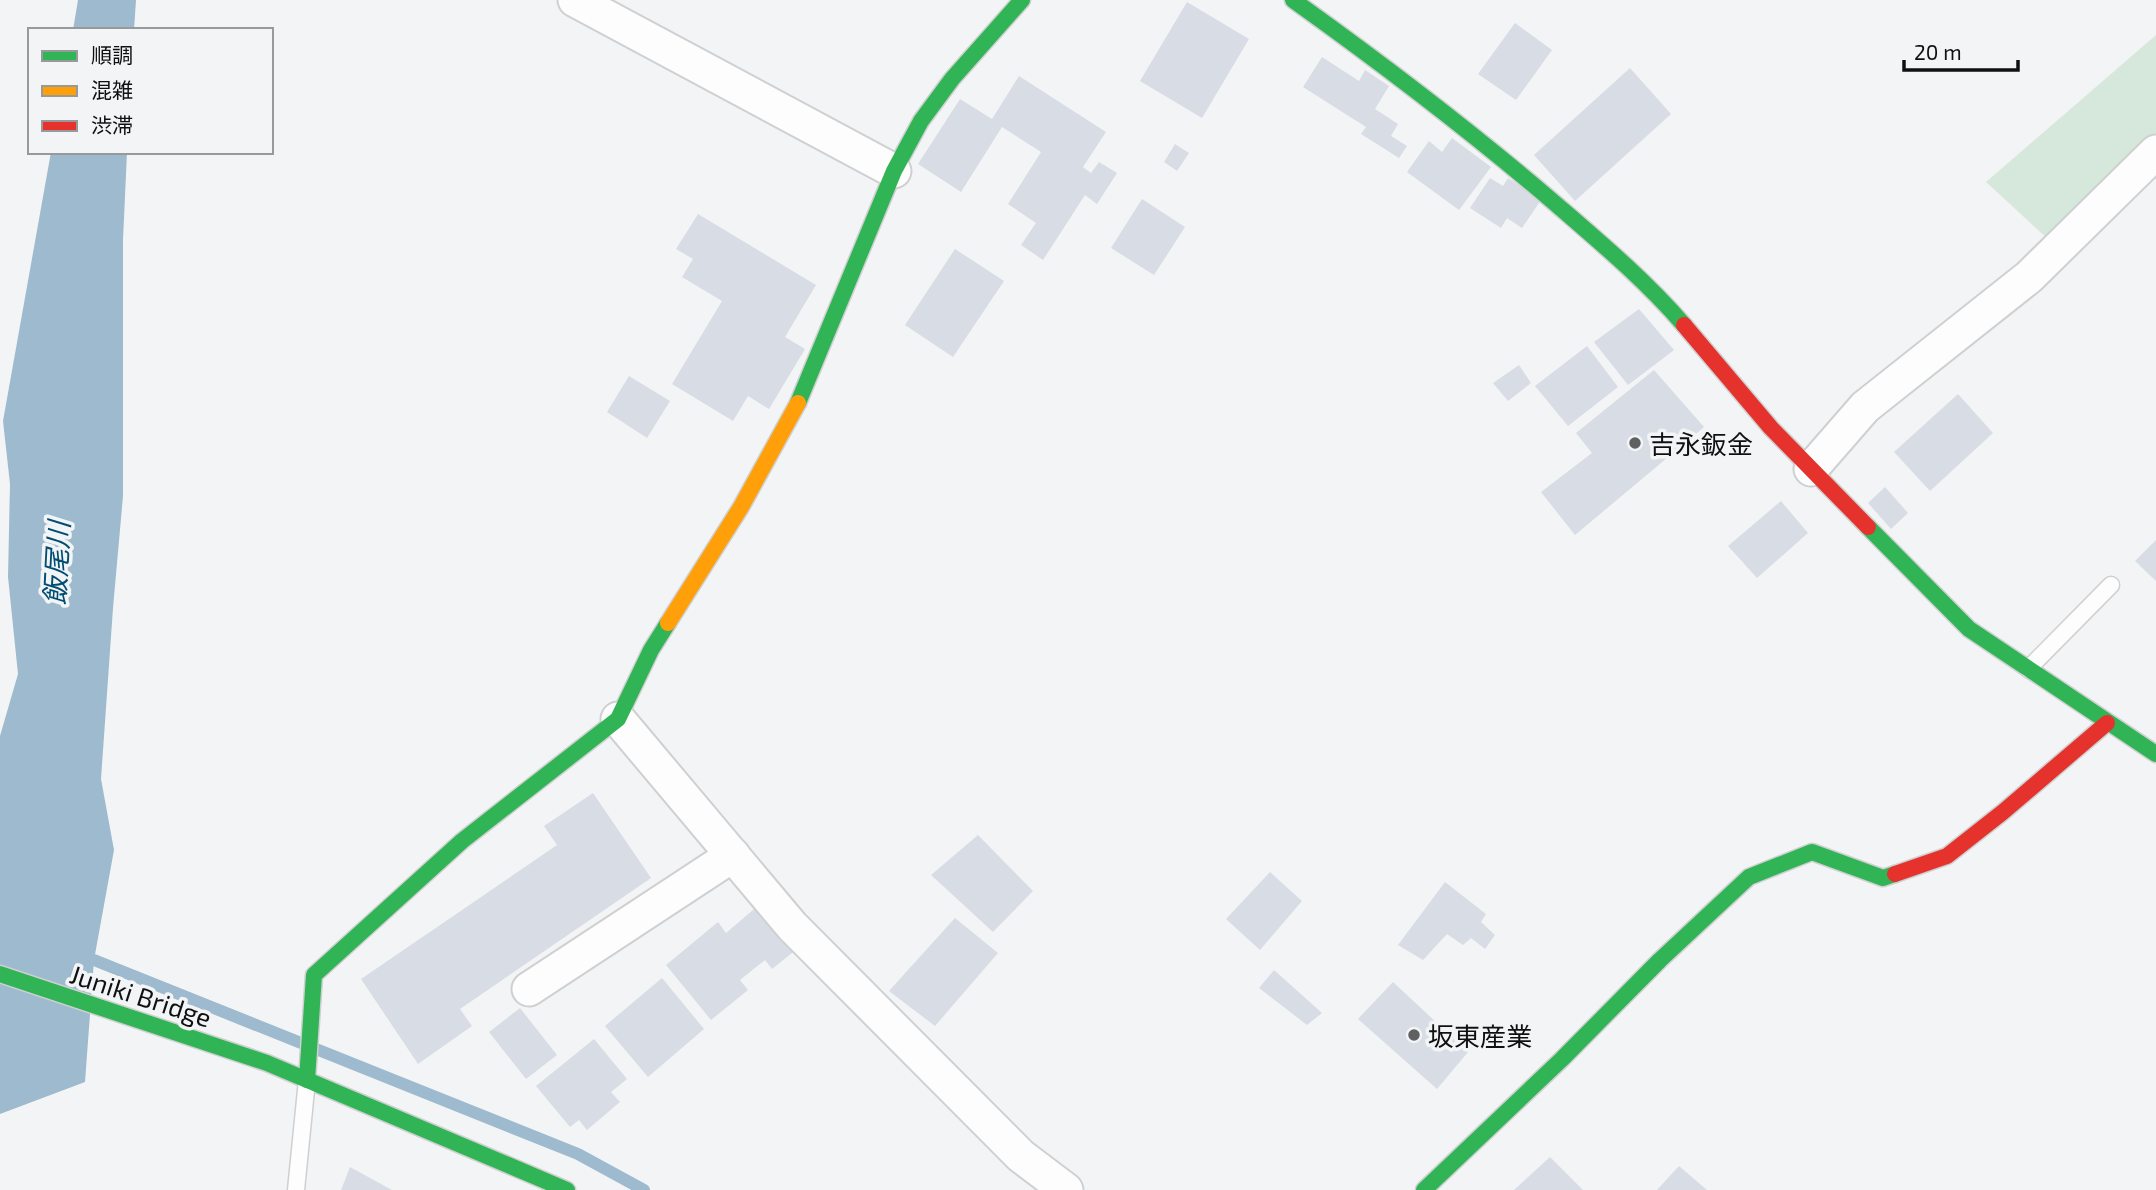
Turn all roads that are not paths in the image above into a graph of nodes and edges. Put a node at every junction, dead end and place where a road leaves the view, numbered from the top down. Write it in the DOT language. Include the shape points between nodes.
graph roads {
  1 [pos="575,0"];
  2 [pos="1022,0"];
  3 [pos="1293,0"];
  4 [pos="2156,152"];
  5 [pos="894,171"];
  6 [pos="1811,469"];
  7 [pos="2111,585"];
  8 [pos="2028,669"];
  9 [pos="618,719"];
  10 [pos="2106,723"];
  11 [pos="2156,754"];
  12 [pos="733,855"];
  13 [pos="0,974"];
  14 [pos="529,989"];
  15 [pos="307,1080"];
  16 [pos="296,1190"];
  17 [pos="567,1190"];
  18 [pos="1066,1190"];
  19 [pos="1424,1190"];
  1 -- 5 [label="street"];
  2 -- 5 [label="street" via="952,79"];
  3 -- 6 [label="street" via="1478,137 1594,237 1669,308"];
  4 -- 6 [label="street" via="2029,277 1865,407"];
  5 -- 9 [label="street" via="794,412 651,650"];
  6 -- 8 [label="street" via="1969,629"];
  7 -- 8 [label="lane"];
  8 -- 10 [label="street"];
  9 -- 12 [label="street"];
  9 -- 15 [label="street" via="462,841 314,975"];
  10 -- 11 [label="street"];
  10 -- 19 [label="street" via="1947,856 1883,878 1812,852 1749,877"];
  12 -- 14 [label="street"];
  12 -- 18 [label="street" via="792,926 1011,1146"];
  13 -- 15 [label="street, Juniki Bridge"];
  15 -- 16 [label="lane"];
  15 -- 17 [label="street, Juniki Bridge"];
}
